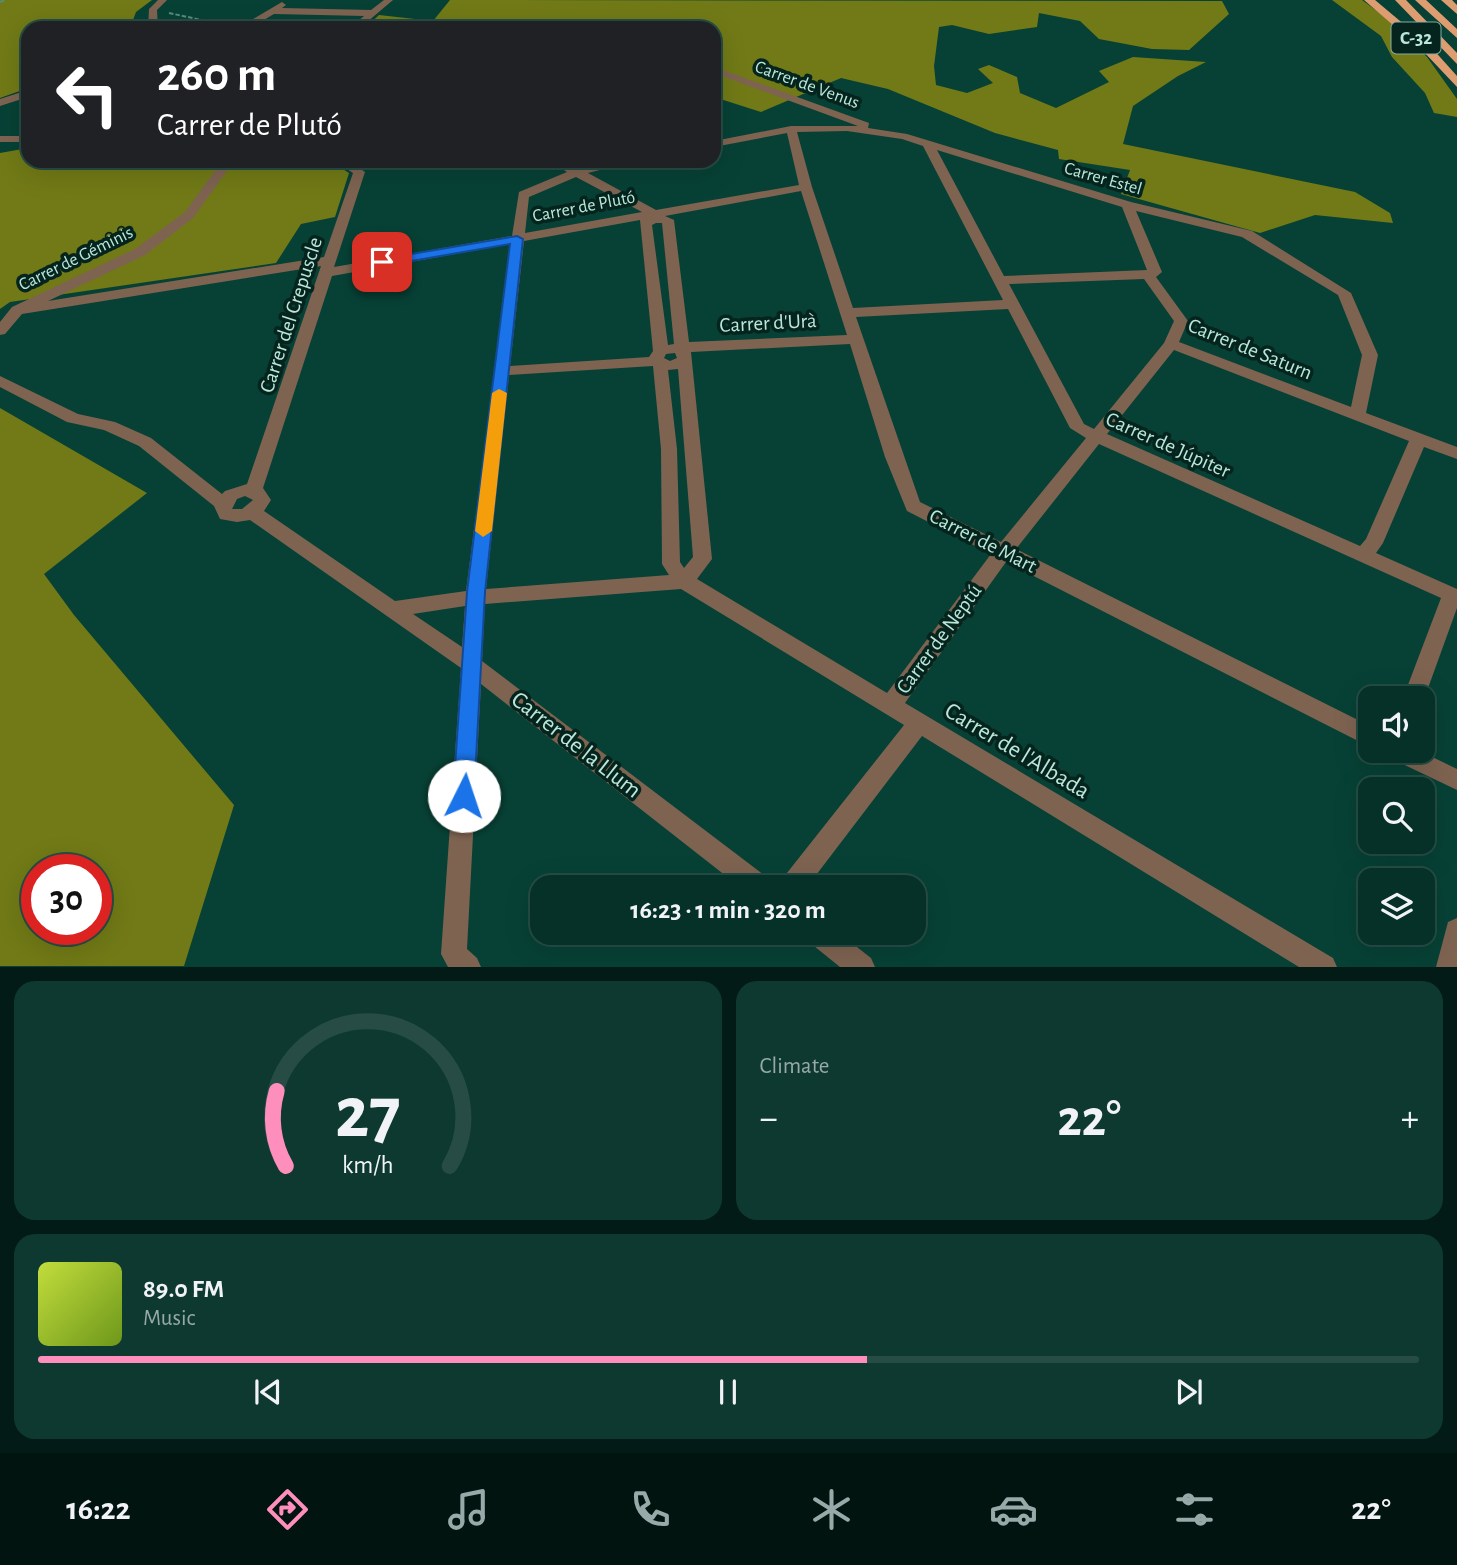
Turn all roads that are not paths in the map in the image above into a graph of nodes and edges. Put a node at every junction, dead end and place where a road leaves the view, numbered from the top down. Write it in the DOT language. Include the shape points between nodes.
graph roads {
  1 [pos="163,0"];
  2 [pos="288,0"];
  3 [pos="389,0"];
  4 [pos="1369,0"];
  5 [pos="1400,0"];
  6 [pos="1420,0"];
  7 [pos="1446,0"];
  8 [pos="274,11"];
  9 [pos="1457,11"];
  10 [pos="371,13"];
  11 [pos="153,21"];
  12 [pos="255,21"];
  13 [pos="362,21"];
  14 [pos="1457,35"];
  15 [pos="1457,60"];
  16 [pos="721,73"];
  17 [pos="1457,83"];
  18 [pos="21,96"];
  19 [pos="0,103"];
  20 [pos="791,128"];
  21 [pos="888,134"];
  22 [pos="0,139"];
  23 [pos="21,139"];
  24 [pos="721,143"];
  25 [pos="928,144"];
  26 [pos="223,168"];
  27 [pos="354,168"];
  28 [pos="569,168"];
  29 [pos="596,168"];
  30 [pos="577,172"];
  31 [pos="806,187"];
  32 [pos="1127,205"];
  33 [pos="654,216"];
  34 [pos="517,239"];
  35 [pos="330,266"];
  36 [pos="1148,275"];
  37 [pos="1001,280"];
  38 [pos="1013,304"];
  39 [pos="17,310"];
  40 [pos="848,313"];
  41 [pos="0,331"];
  42 [pos="856,339"];
  43 [pos="1171,344"];
  44 [pos="683,352"];
  45 [pos="659,358"];
  46 [pos="502,371"];
  47 [pos="0,380"];
  48 [pos="1358,414"];
  49 [pos="1097,437"];
  50 [pos="1419,438"];
  51 [pos="1457,453"];
  52 [pos="254,490"];
  53 [pos="223,504"];
  54 [pos="252,512"];
  55 [pos="1003,551"];
  56 [pos="1363,555"];
  57 [pos="684,581"];
  58 [pos="1454,596"];
  59 [pos="476,597"];
  60 [pos="392,609"];
  61 [pos="472,665"];
  62 [pos="1420,686"];
  63 [pos="890,706"];
  64 [pos="919,723"];
  65 [pos="1358,731"];
  66 [pos="1422,763"];
  67 [pos="1457,780"];
  68 [pos="744,875"];
  69 [pos="801,875"];
  70 [pos="1457,931"];
  71 [pos="834,945"];
  72 [pos="468,967"];
  73 [pos="862,967"];
  74 [pos="1324,967"];
  75 [pos="1449,967"];
  1 -- 11 [label="street" via="153,9"];
  2 -- 8 [label="street"];
  3 -- 10 [label="street"];
  4 -- 17 [label="highway, C-32" via="1427,49"];
  5 -- 15 [label="highway"];
  6 -- 14 [label="highway"];
  7 -- 9 [label="highway, C-32"];
  8 -- 10 [label="street"];
  8 -- 12 [label="street"];
  10 -- 13 [label="street"];
  16 -- 21 [label="street, Carrer de Venus"];
  18 -- 19 [label="street"];
  20 -- 21 [label="street, Carrer Estel" via="848,128"];
  20 -- 24 [label="street, Carrer Estel"];
  20 -- 31 [label="street, Carrer de Mart"];
  21 -- 25 [label="street, Carrer Estel"];
  22 -- 23 [label="street"];
  25 -- 32 [label="street, Carrer Estel"];
  25 -- 37 [label="street, Carrer de Júpiter"];
  26 -- 39 [label="street, Carrer de Géminis" via="189,215 140,252"];
  27 -- 35 [label="street, Carrer del Crepuscle" via="359,172"];
  28 -- 30 [label="street"];
  29 -- 30 [label="street"];
  30 -- 33 [label="street"];
  30 -- 34 [label="street" via="523,195"];
  31 -- 33 [label="street, Carrer de Plutó"];
  31 -- 40 [label="street, Carrer de Mart"];
  32 -- 36 [label="street, Carrer de Saturn" via="1155,272"];
  32 -- 48 [label="street, Carrer Estel" via="1247,234 1344,293 1370,355"];
  33 -- 34 [label="street, Carrer de Plutó"];
  33 -- 44 [label="street" via="668,220"];
  33 -- 45 [label="street" via="645,223"];
  34 -- 35 [label="street, Carrer de Plutó"];
  34 -- 46 [label="street"];
  35 -- 39 [label="street, Carrer de Plutó"];
  35 -- 52 [label="street, Carrer del Crepuscle"];
  36 -- 37 [label="street"];
  36 -- 43 [label="street, Carrer de Saturn" via="1181,321"];
  37 -- 38 [label="street, Carrer de Júpiter"];
  38 -- 40 [label="street"];
  38 -- 49 [label="street, Carrer de Júpiter" via="1078,428"];
  39 -- 41 [label="street, Carrer de Géminis"];
  40 -- 42 [label="street, Carrer de Mart"];
  42 -- 44 [label="street, Carrer d'Urà"];
  42 -- 55 [label="street, Carrer de Mart" via="913,506"];
  43 -- 48 [label="street, Carrer de Saturn"];
  43 -- 49 [label="street, Carrer de Neptú"];
  44 -- 45 [label="street, Carrer d'Urà"];
  44 -- 57 [label="street" via="703,559"];
  45 -- 46 [label="street"];
  45 -- 57 [label="street" via="669,449 671,564"];
  46 -- 59 [label="street"];
  47 -- 53 [label="street" via="74,418 109,426 145,442"];
  48 -- 50 [label="street, Carrer de Saturn"];
  49 -- 55 [label="street, Carrer de Neptú"];
  49 -- 56 [label="street, Carrer de Júpiter"];
  50 -- 51 [label="street, Carrer de Saturn"];
  50 -- 56 [label="street" via="1374,543"];
  52 -- 53 [label="street" via="237,492"];
  52 -- 54 [label="street, Carrer del Crepuscle" via="262,500"];
  53 -- 54 [label="street" via="223,511 232,516"];
  54 -- 60 [label="street, Carrer de la Llum"];
  55 -- 63 [label="street, Carrer de Neptú"];
  55 -- 65 [label="street, Carrer de Mart"];
  56 -- 58 [label="street, Carrer de Júpiter"];
  57 -- 59 [label="street"];
  57 -- 63 [label="street, Carrer de l'Albada"];
  58 -- 62 [label="street"];
  59 -- 60 [label="street"];
  59 -- 61 [label="street"];
  60 -- 61 [label="street, Carrer de la Llum"];
  61 -- 68 [label="street, Carrer de la Llum"];
  61 -- 72 [label="street" via="454,954"];
  63 -- 64 [label="street, Carrer de l'Albada"];
  64 -- 69 [label="street, Carrer de Neptú"];
  64 -- 74 [label="street, Carrer de l'Albada"];
  66 -- 67 [label="street"];
  70 -- 75 [label="street"];
  71 -- 73 [label="street"];
}
